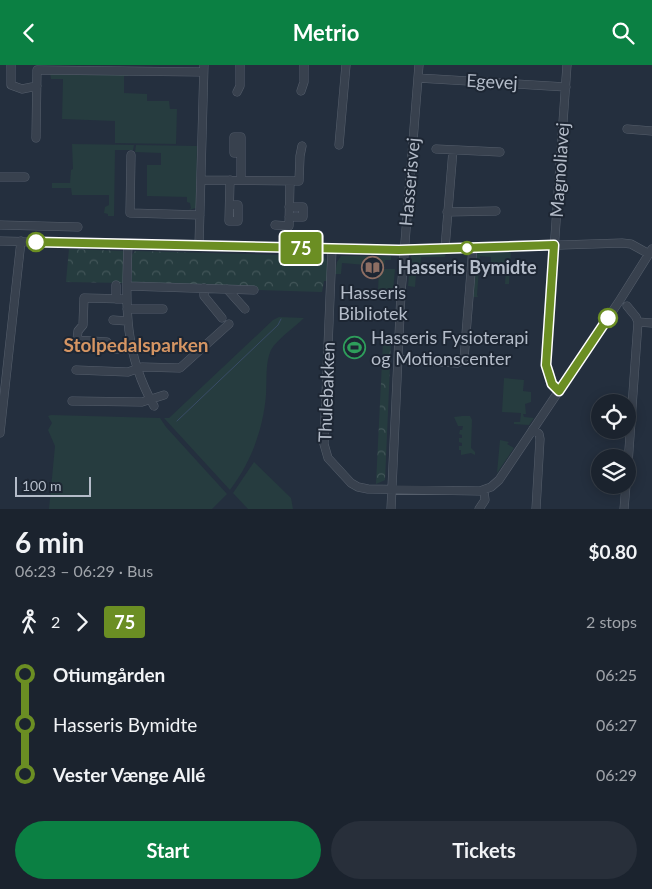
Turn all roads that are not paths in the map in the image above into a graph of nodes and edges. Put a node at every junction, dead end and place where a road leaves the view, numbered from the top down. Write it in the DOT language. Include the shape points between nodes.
graph roads {
  1 [pos="11,65"];
  2 [pos="240,65"];
  3 [pos="304,65"];
  4 [pos="346,65"];
  5 [pos="419,65"];
  6 [pos="567,65"];
  7 [pos="204,69"];
  8 [pos="418,78"];
  9 [pos="37,86"];
  10 [pos="566,87"];
  11 [pos="301,91"];
  12 [pos="237,92"];
  13 [pos="627,129"];
  14 [pos="652,131"];
  15 [pos="36,138"];
  16 [pos="339,145"];
  17 [pos="302,146"];
  18 [pos="436,149"];
  19 [pos="453,150"];
  20 [pos="500,152"];
  21 [pos="241,153"];
  22 [pos="131,155"];
  23 [pos="0,177"];
  24 [pos="25,177"];
  25 [pos="201,180"];
  26 [pos="230,180"];
  27 [pos="241,180"];
  28 [pos="290,181"];
  29 [pos="230,205"];
  30 [pos="289,207"];
  31 [pos="496,211"];
  32 [pos="447,212"];
  33 [pos="200,215"];
  34 [pos="289,217"];
  35 [pos="0,225"];
  36 [pos="275,225"];
  37 [pos="78,227"];
  38 [pos="0,241"];
  39 [pos="21,241"];
  40 [pos="128,244"];
  41 [pos="199,245"];
  42 [pos="554,245"];
  43 [pos="472,247"];
  44 [pos="445,248"];
  45 [pos="332,249"];
  46 [pos="404,250"];
  47 [pos="651,252"];
  48 [pos="116,285"];
  49 [pos="128,286"];
  50 [pos="204,288"];
  51 [pos="227,289"];
  52 [pos="254,290"];
  53 [pos="116,299"];
  54 [pos="127,299"];
  55 [pos="627,306"];
  56 [pos="127,309"];
  57 [pos="163,309"];
  58 [pos="245,309"];
  59 [pos="222,318"];
  60 [pos="113,321"];
  61 [pos="127,321"];
  62 [pos="638,322"];
  63 [pos="652,323"];
  64 [pos="229,324"];
  65 [pos="131,349"];
  66 [pos="398,359"];
  67 [pos="137,369"];
  68 [pos="76,370"];
  69 [pos="559,391"];
  70 [pos="164,395"];
  71 [pos="150,398"];
  72 [pos="72,401"];
  73 [pos="154,406"];
  74 [pos="533,429"];
  75 [pos="0,433"];
  76 [pos="629,449"];
  77 [pos="392,489"];
  78 [pos="484,491"];
  79 [pos="625,494"];
  80 [pos="391,509"];
  81 [pos="479,509"];
  82 [pos="536,509"];
  83 [pos="624,509"];
  1 -- 9 [label="street" via="10,85 22,89"];
  2 -- 12 [label="street"];
  3 -- 11 [label="street"];
  4 -- 16 [label="street"];
  5 -- 8 [label="street, Hasserisvej"];
  6 -- 10 [label="street, Magnoliavej"];
  7 -- 9 [label="street" via="38,69"];
  7 -- 25 [label="street"];
  8 -- 10 [label="street, Egevej"];
  8 -- 46 [label="street, Hasserisvej"];
  9 -- 15 [label="street"];
  10 -- 42 [label="street, Magnoliavej"];
  13 -- 14 [label="street"];
  17 -- 28 [label="street" via="299,181"];
  18 -- 19 [label="street"];
  19 -- 20 [label="street"];
  19 -- 32 [label="street"];
  21 -- 27 [label="street"];
  22 -- 33 [label="street" via="130,213"];
  23 -- 24 [label="street"];
  25 -- 26 [label="street"];
  25 -- 33 [label="street"];
  26 -- 27 [label="street"];
  26 -- 29 [label="street"];
  27 -- 28 [label="street"];
  28 -- 30 [label="street"];
  30 -- 34 [label="street"];
  30 -- 34 [label="street" via="303,207 303,217"];
  31 -- 32 [label="street"];
  32 -- 44 [label="street"];
  33 -- 41 [label="street"];
  34 -- 36 [label="street" via="289,226"];
  35 -- 37 [label="street"];
  38 -- 39 [label="street"];
  39 -- 40 [label="street"];
  39 -- 75 [label="street"];
  40 -- 41 [label="street"];
  40 -- 49 [label="street"];
  41 -- 45 [label="street"];
  42 -- 43 [label="street"];
  42 -- 47 [label="street" via="622,243"];
  42 -- 69 [label="street, Magnoliavej" via="546,365 552,384"];
  43 -- 44 [label="street"];
  43 -- 66 [label="street" via="464,359 457,363"];
  44 -- 46 [label="street"];
  45 -- 46 [label="street"];
  45 -- 77 [label="street, Thulebakken" via="325,450 328,458 355,486"];
  46 -- 66 [label="street, Hasserisvej"];
  47 -- 69 [label="street"];
  48 -- 53 [label="street"];
  49 -- 50 [label="street"];
  49 -- 54 [label="street"];
  50 -- 51 [label="street"];
  50 -- 59 [label="street" via="204,296"];
  51 -- 52 [label="street"];
  51 -- 58 [label="street"];
  53 -- 54 [label="street"];
  53 -- 65 [label="street" via="84,298 83,325 77,340 107,341 112,349"];
  54 -- 56 [label="street"];
  55 -- 62 [label="street"];
  56 -- 57 [label="street"];
  56 -- 61 [label="street"];
  60 -- 61 [label="street"];
  61 -- 65 [label="street"];
  62 -- 63 [label="street"];
  62 -- 76 [label="street"];
  64 -- 67 [label="street" via="180,368"];
  65 -- 67 [label="street"];
  66 -- 77 [label="street, Hasserisvej"];
  67 -- 68 [label="street" via="128,372"];
  67 -- 71 [label="street"];
  69 -- 74 [label="street"];
  70 -- 71 [label="street"];
  71 -- 72 [label="street" via="142,402"];
  71 -- 73 [label="street"];
  74 -- 78 [label="street" via="499,480"];
  74 -- 82 [label="street" via="540,439"];
  77 -- 78 [label="street, Thulebakken"];
  77 -- 80 [label="street, Hasserisvej"];
  78 -- 81 [label="street" via="485,500"];
  79 -- 83 [label="street"];
}
